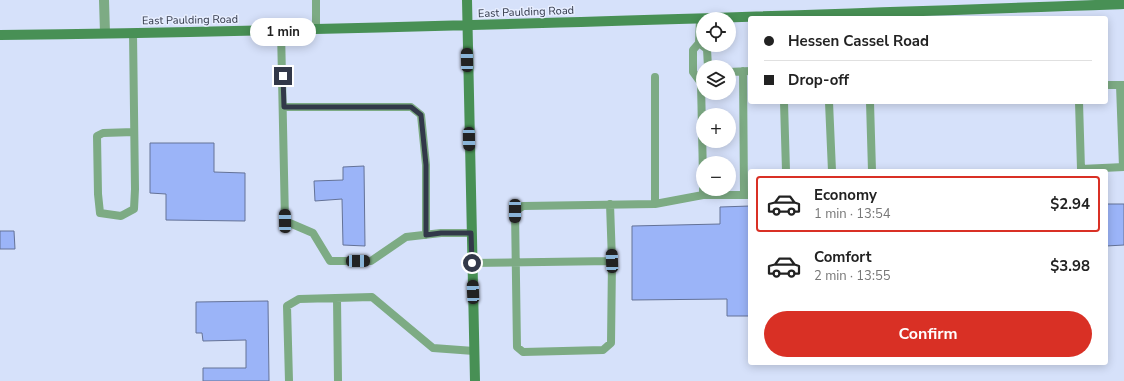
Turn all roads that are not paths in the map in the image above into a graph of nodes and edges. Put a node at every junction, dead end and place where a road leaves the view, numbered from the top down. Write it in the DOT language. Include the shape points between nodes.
graph roads {
  1 [pos="104,0"];
  2 [pos="316,0"];
  3 [pos="467,0"];
  4 [pos="1124,4"];
  5 [pos="785,16"];
  6 [pos="748,17"];
  7 [pos="736,18"];
  8 [pos="696,19"];
  9 [pos="467,25"];
  10 [pos="316,28"];
  11 [pos="281,30"];
  12 [pos="133,33"];
  13 [pos="105,34"];
  14 [pos="0,35"];
  15 [pos="696,46"];
  16 [pos="746,71"];
  17 [pos="736,72"];
  18 [pos="696,75"];
  19 [pos="655,77"];
  20 [pos="1108,85"];
  21 [pos="1122,85"];
  22 [pos="702,100"];
  23 [pos="784,104"];
  24 [pos="829,104"];
  25 [pos="870,104"];
  26 [pos="1079,104"];
  27 [pos="284,107"];
  28 [pos="134,132"];
  29 [pos="703,156"];
  30 [pos="1124,167"];
  31 [pos="786,169"];
  32 [pos="832,169"];
  33 [pos="872,169"];
  34 [pos="1081,169"];
  35 [pos="1081,169"];
  36 [pos="696,194"];
  37 [pos="736,194"];
  38 [pos="747,195"];
  39 [pos="610,204"];
  40 [pos="655,204"];
  41 [pos="471,233"];
  42 [pos="426,235"];
  43 [pos="612,261"];
  44 [pos="514,262"];
  45 [pos="472,263"];
  46 [pos="337,298"];
  47 [pos="474,351"];
  48 [pos="289,381"];
  49 [pos="338,381"];
  50 [pos="475,381"];
  1 -- 13 [label="street"];
  2 -- 10 [label="lane"];
  3 -- 9 [label="main road"];
  4 -- 5 [label="main road, East Paulding Road"];
  6 -- 7 [label="main road, East Paulding Road"];
  8 -- 9 [label="main road, East Paulding Road"];
  9 -- 10 [label="main road, East Paulding Road"];
  9 -- 41 [label="main road"];
  10 -- 11 [label="main road, East Paulding Road"];
  11 -- 12 [label="main road, East Paulding Road"];
  11 -- 27 [label="lane"];
  12 -- 13 [label="main road, East Paulding Road"];
  12 -- 28 [label="lane"];
  13 -- 14 [label="main road, East Paulding Road"];
  15 -- 18 [label="lane" via="693,50 693,72"];
  16 -- 17 [label="lane"];
  16 -- 38 [label="lane"];
  19 -- 40 [label="lane"];
  20 -- 21 [label="lane"];
  21 -- 30 [label="lane"];
  22 -- 29 [label="lane"];
  23 -- 31 [label="lane"];
  24 -- 32 [label="lane"];
  25 -- 33 [label="lane"];
  26 -- 35 [label="lane"];
  27 -- 42 [label="lane" via="411,107 421,115 426,165"];
  27 -- 42 [label="lane" via="285,221 313,233 330,261 371,261 406,237"];
  28 -- 28 [label="lane" via="134,208 121,216 100,213 97,136 103,133"];
  30 -- 34 [label="lane"];
  36 -- 40 [label="lane"];
  37 -- 38 [label="lane"];
  39 -- 40 [label="lane"];
  39 -- 43 [label="lane"];
  39 -- 44 [label="lane" via="523,206 515,211"];
  41 -- 42 [label="lane"];
  41 -- 45 [label="main road"];
  43 -- 44 [label="lane"];
  43 -- 44 [label="lane" via="611,343 603,350 523,352 517,347"];
  44 -- 45 [label="lane"];
  45 -- 47 [label="main road"];
  46 -- 47 [label="lane" via="372,297 433,348"];
  46 -- 48 [label="lane" via="299,299 287,306"];
  46 -- 49 [label="lane"];
  47 -- 50 [label="main road"];
}
